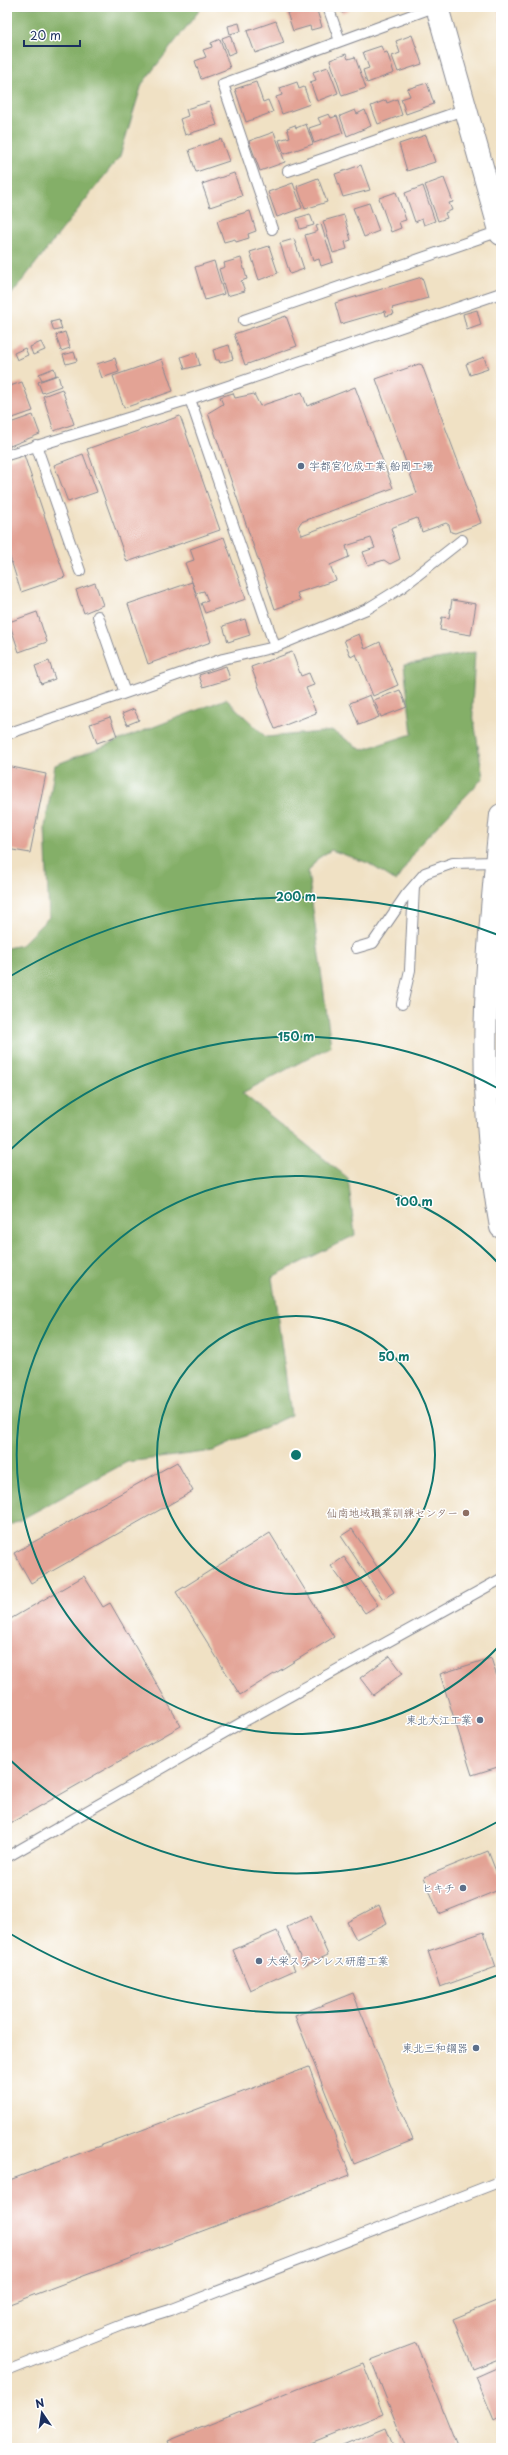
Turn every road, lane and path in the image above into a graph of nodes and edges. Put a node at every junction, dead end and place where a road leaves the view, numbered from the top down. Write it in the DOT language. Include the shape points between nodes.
graph roads {
  1 [pos="328,7"];
  2 [pos="436,7"];
  3 [pos="340,42"];
  4 [pos="466,109"];
  5 [pos="288,171"];
  6 [pos="272,229"];
  7 [pos="500,233"];
  8 [pos="501,293"];
  9 [pos="244,320"];
  10 [pos="190,399"];
  11 [pos="36,445"];
  12 [pos="7,455"];
  13 [pos="462,540"];
  14 [pos="80,571"];
  15 [pos="98,616"];
  16 [pos="275,647"];
  17 [pos="125,693"];
  18 [pos="7,734"];
  19 [pos="501,815"];
  20 [pos="496,862"];
  21 [pos="414,886"];
  22 [pos="356,948"];
  23 [pos="402,1004"];
  24 [pos="501,1227"];
  25 [pos="501,1579"];
  26 [pos="7,1857"];
  27 [pos="501,2181"];
  28 [pos="7,2371"];
  1 -- 3 [label="lane"];
  2 -- 3 [label="lane"];
  2 -- 4 [label="street"];
  3 -- 6 [label="lane" via="223,84"];
  4 -- 5 [label="lane"];
  4 -- 7 [label="street"];
  7 -- 9 [label="lane"];
  8 -- 10 [label="lane"];
  10 -- 11 [label="lane"];
  10 -- 16 [label="lane"];
  11 -- 12 [label="lane"];
  11 -- 14 [label="lane"];
  13 -- 16 [label="lane" via="401,588 367,609"];
  15 -- 17 [label="lane"];
  16 -- 17 [label="lane" via="223,659"];
  17 -- 18 [label="lane"];
  19 -- 20 [label="street"];
  20 -- 21 [label="lane" via="453,863 425,873"];
  20 -- 24 [label="street" via="490,916 484,1028 486,1120"];
  21 -- 22 [label="lane" via="373,943"];
  21 -- 23 [label="lane" via="410,970"];
  25 -- 26 [label="lane" via="248,1719"];
  27 -- 28 [label="lane"];
}
